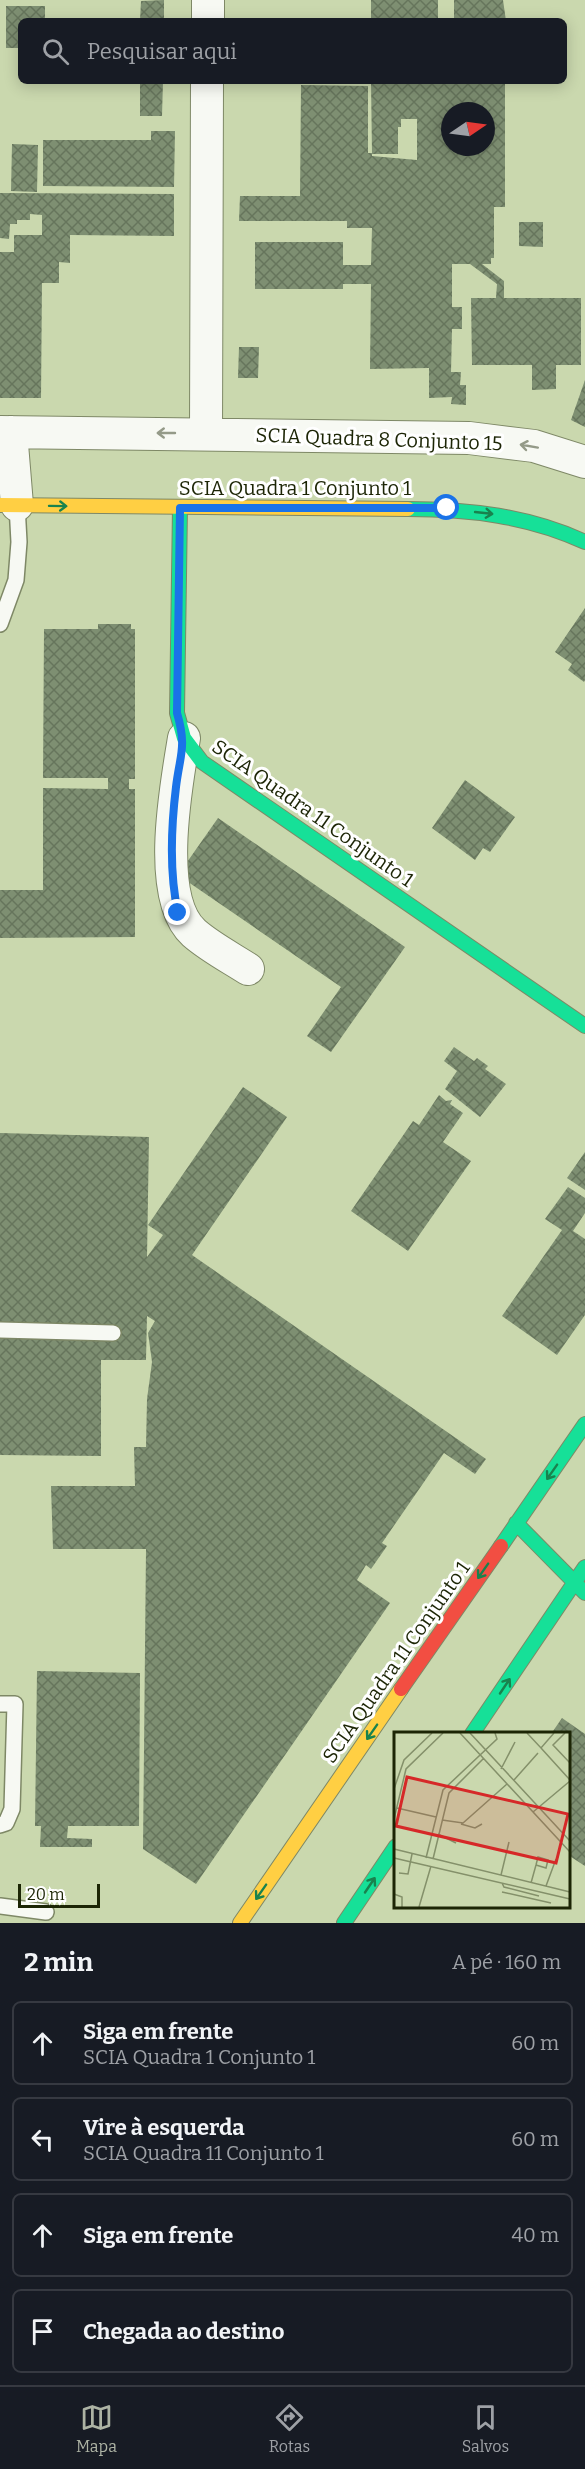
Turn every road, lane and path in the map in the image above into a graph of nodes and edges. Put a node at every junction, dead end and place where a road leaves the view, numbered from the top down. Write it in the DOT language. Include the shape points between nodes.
graph roads {
  1 [pos="208,0"];
  2 [pos="208,18"];
  3 [pos="207,84"];
  4 [pos="6,432"];
  5 [pos="206,434"];
  6 [pos="585,462"];
  7 [pos="9,505"];
  8 [pos="180,508"];
  9 [pos="585,542"];
  10 [pos="0,624"];
  11 [pos="184,738"];
  12 [pos="248,969"];
  13 [pos="585,1026"];
  14 [pos="0,1330"];
  15 [pos="113,1333"];
  16 [pos="585,1424"];
  17 [pos="516,1523"];
  18 [pos="585,1567"];
  19 [pos="575,1582"];
  20 [pos="585,1593"];
  21 [pos="0,1704"];
  22 [pos="473,1732"];
  23 [pos="0,1825"];
  24 [pos="394,1849"];
  25 [pos="0,1906"];
  26 [pos="46,1912"];
  27 [pos="240,1923"];
  28 [pos="344,1923"];
  1 -- 2 [label="street"];
  3 -- 5 [label="street"];
  5 -- 4 [label="street, SCIA Quadra 8 Conjunto 15, one-way"];
  4 -- 7 [label="street"];
  6 -- 5 [label="street, SCIA Quadra 8 Conjunto 15, one-way" via="534,446 469,438"];
  7 -- 8 [label="street, SCIA Quadra 1 Conjunto 1, one-way"];
  7 -- 10 [label="lane" via="19,542 16,580"];
  8 -- 9 [label="street, SCIA Quadra 1 Conjunto 1, one-way" via="447,508 514,516"];
  8 -- 11 [label="street, SCIA Quadra 11 Conjunto 1" via="177,713"];
  11 -- 12 [label="street" via="176,788 171,882 178,913 194,933"];
  11 -- 13 [label="street, SCIA Quadra 11 Conjunto 1" via="202,762"];
  14 -- 15 [label="lane"];
  16 -- 17 [label="street, SCIA Quadra 11 Conjunto 1, one-way"];
  17 -- 19 [label="street"];
  17 -- 27 [label="street, SCIA Quadra 11 Conjunto 1, one-way"];
  18 -- 19 [label="street"];
  19 -- 20 [label="street"];
  22 -- 19 [label="street, one-way"];
  21 -- 23 [label="lane" via="15,1704 12,1809 6,1823"];
  28 -- 24 [label="street, one-way"];
  25 -- 26 [label="lane"];
}
